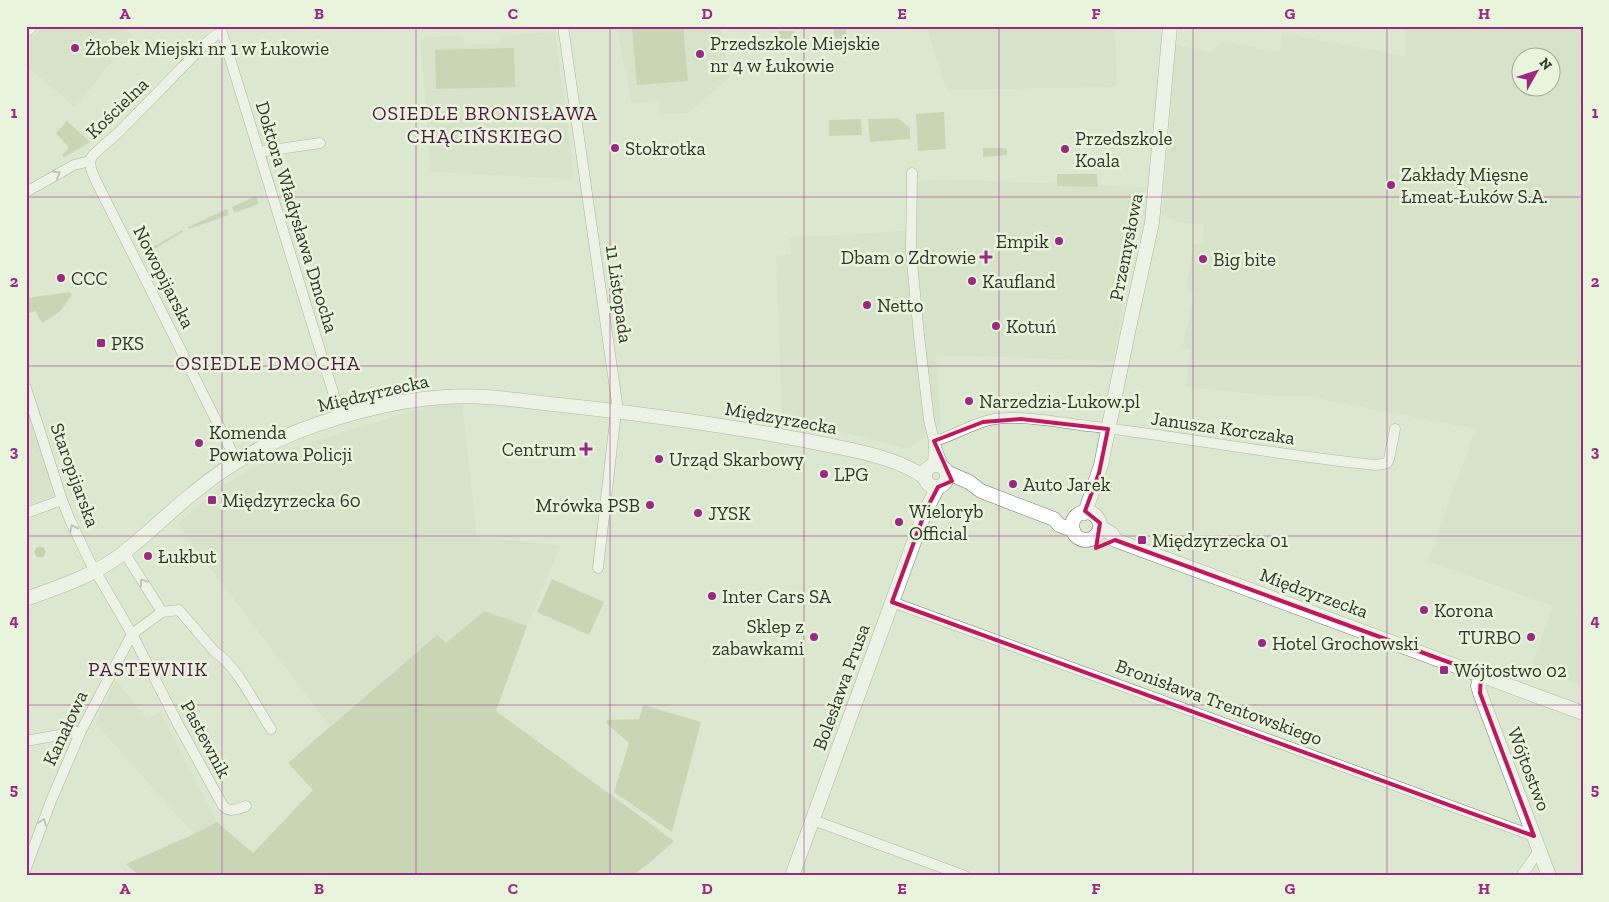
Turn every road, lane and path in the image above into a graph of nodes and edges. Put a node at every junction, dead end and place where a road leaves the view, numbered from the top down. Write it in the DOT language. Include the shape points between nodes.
graph roads {
  1 [pos="30,26"];
  2 [pos="563,26"];
  3 [pos="1170,26"];
  4 [pos="26,30"];
  5 [pos="221,30"];
  6 [pos="320,144"];
  7 [pos="259,152"];
  8 [pos="90,161"];
  9 [pos="912,173"];
  10 [pos="26,192"];
  11 [pos="27,391"];
  12 [pos="617,412"];
  13 [pos="341,418"];
  14 [pos="1108,428"];
  15 [pos="1395,429"];
  16 [pos="934,441"];
  17 [pos="237,462"];
  18 [pos="936,476"];
  19 [pos="62,500"];
  20 [pos="26,513"];
  21 [pos="1087,524"];
  22 [pos="124,552"];
  23 [pos="598,568"];
  24 [pos="95,571"];
  25 [pos="26,598"];
  26 [pos="892,602"];
  27 [pos="162,612"];
  28 [pos="132,634"];
  29 [pos="1480,674"];
  30 [pos="1583,713"];
  31 [pos="271,729"];
  32 [pos="81,731"];
  33 [pos="26,741"];
  34 [pos="246,806"];
  35 [pos="813,820"];
  36 [pos="1534,836"];
  37 [pos="1539,851"];
  38 [pos="26,868"];
  39 [pos="792,876"];
  40 [pos="965,876"];
  41 [pos="1521,876"];
  42 [pos="1548,876"];
  1 -- 4 [label="main road"];
  2 -- 12 [label="street, 11 Listopada"];
  3 -- 14 [label="main road, Przemysłowa" via="1152,223"];
  5 -- 7 [label="street, Doktora Władysława Dmocha"];
  5 -- 8 [label="street, Kościelna"];
  6 -- 7 [label="street"];
  7 -- 13 [label="street, Doktora Władysława Dmocha"];
  10 -- 8 [label="street, Kościelna, one-way" via="74,165"];
  8 -- 17 [label="street, Nowopijarska" via="95,179"];
  9 -- 16 [label="street" via="912,266"];
  11 -- 19 [label="street, Staropijarska"];
  12 -- 13 [label="main road, Międzyrzecka" via="460,396 405,402"];
  12 -- 18 [label="main road, Międzyrzecka" via="796,438 894,462"];
  12 -- 23 [label="street, 11 Listopada"];
  13 -- 17 [label="main road, Międzyrzecka" via="292,434"];
  14 -- 15 [label="street, Janusza Korczaka" via="1376,465 1387,463"];
  14 -- 16 [label="street, Janusza Korczaka" via="1000,419 983,422"];
  14 -- 21 [label="main road, Przemysłowa"];
  16 -- 18 [label="street"];
  17 -- 22 [label="main road, Międzyrzecka" via="193,493"];
  18 -- 21 [label="main road, Międzyrzecka" via="948,485 981,491 1054,519 1059,525"];
  18 -- 26 [label="main road, Bolesława Prusa"];
  19 -- 20 [label="street"];
  24 -- 19 [label="street, Staropijarska, one-way"];
  21 -- 29 [label="main road, Międzyrzecka" via="1112,534 1116,540"];
  22 -- 24 [label="main road, Międzyrzecka"];
  27 -- 22 [label="street, one-way"];
  24 -- 25 [label="main road, Międzyrzecka"];
  24 -- 28 [label="street, Pastewnik"];
  26 -- 35 [label="main road, Bolesława Prusa"];
  26 -- 36 [label="street, Bronisława Trentowskiego"];
  27 -- 28 [label="street"];
  27 -- 31 [label="street" via="179,610 215,652 223,656"];
  28 -- 32 [label="street, Kanałowa"];
  28 -- 34 [label="street, Pastewnik" via="223,806 235,810"];
  29 -- 30 [label="main road, Międzyrzecka"];
  29 -- 36 [label="main road, Wójtostwo" via="1478,686"];
  32 -- 33 [label="street"];
  38 -- 32 [label="street, Kanałowa, one-way"];
  35 -- 39 [label="main road, Bolesława Prusa"];
  35 -- 40 [label="street"];
  36 -- 37 [label="main road, Wójtostwo"];
  37 -- 41 [label="street"];
  37 -- 42 [label="main road, Wójtostwo"];
}
